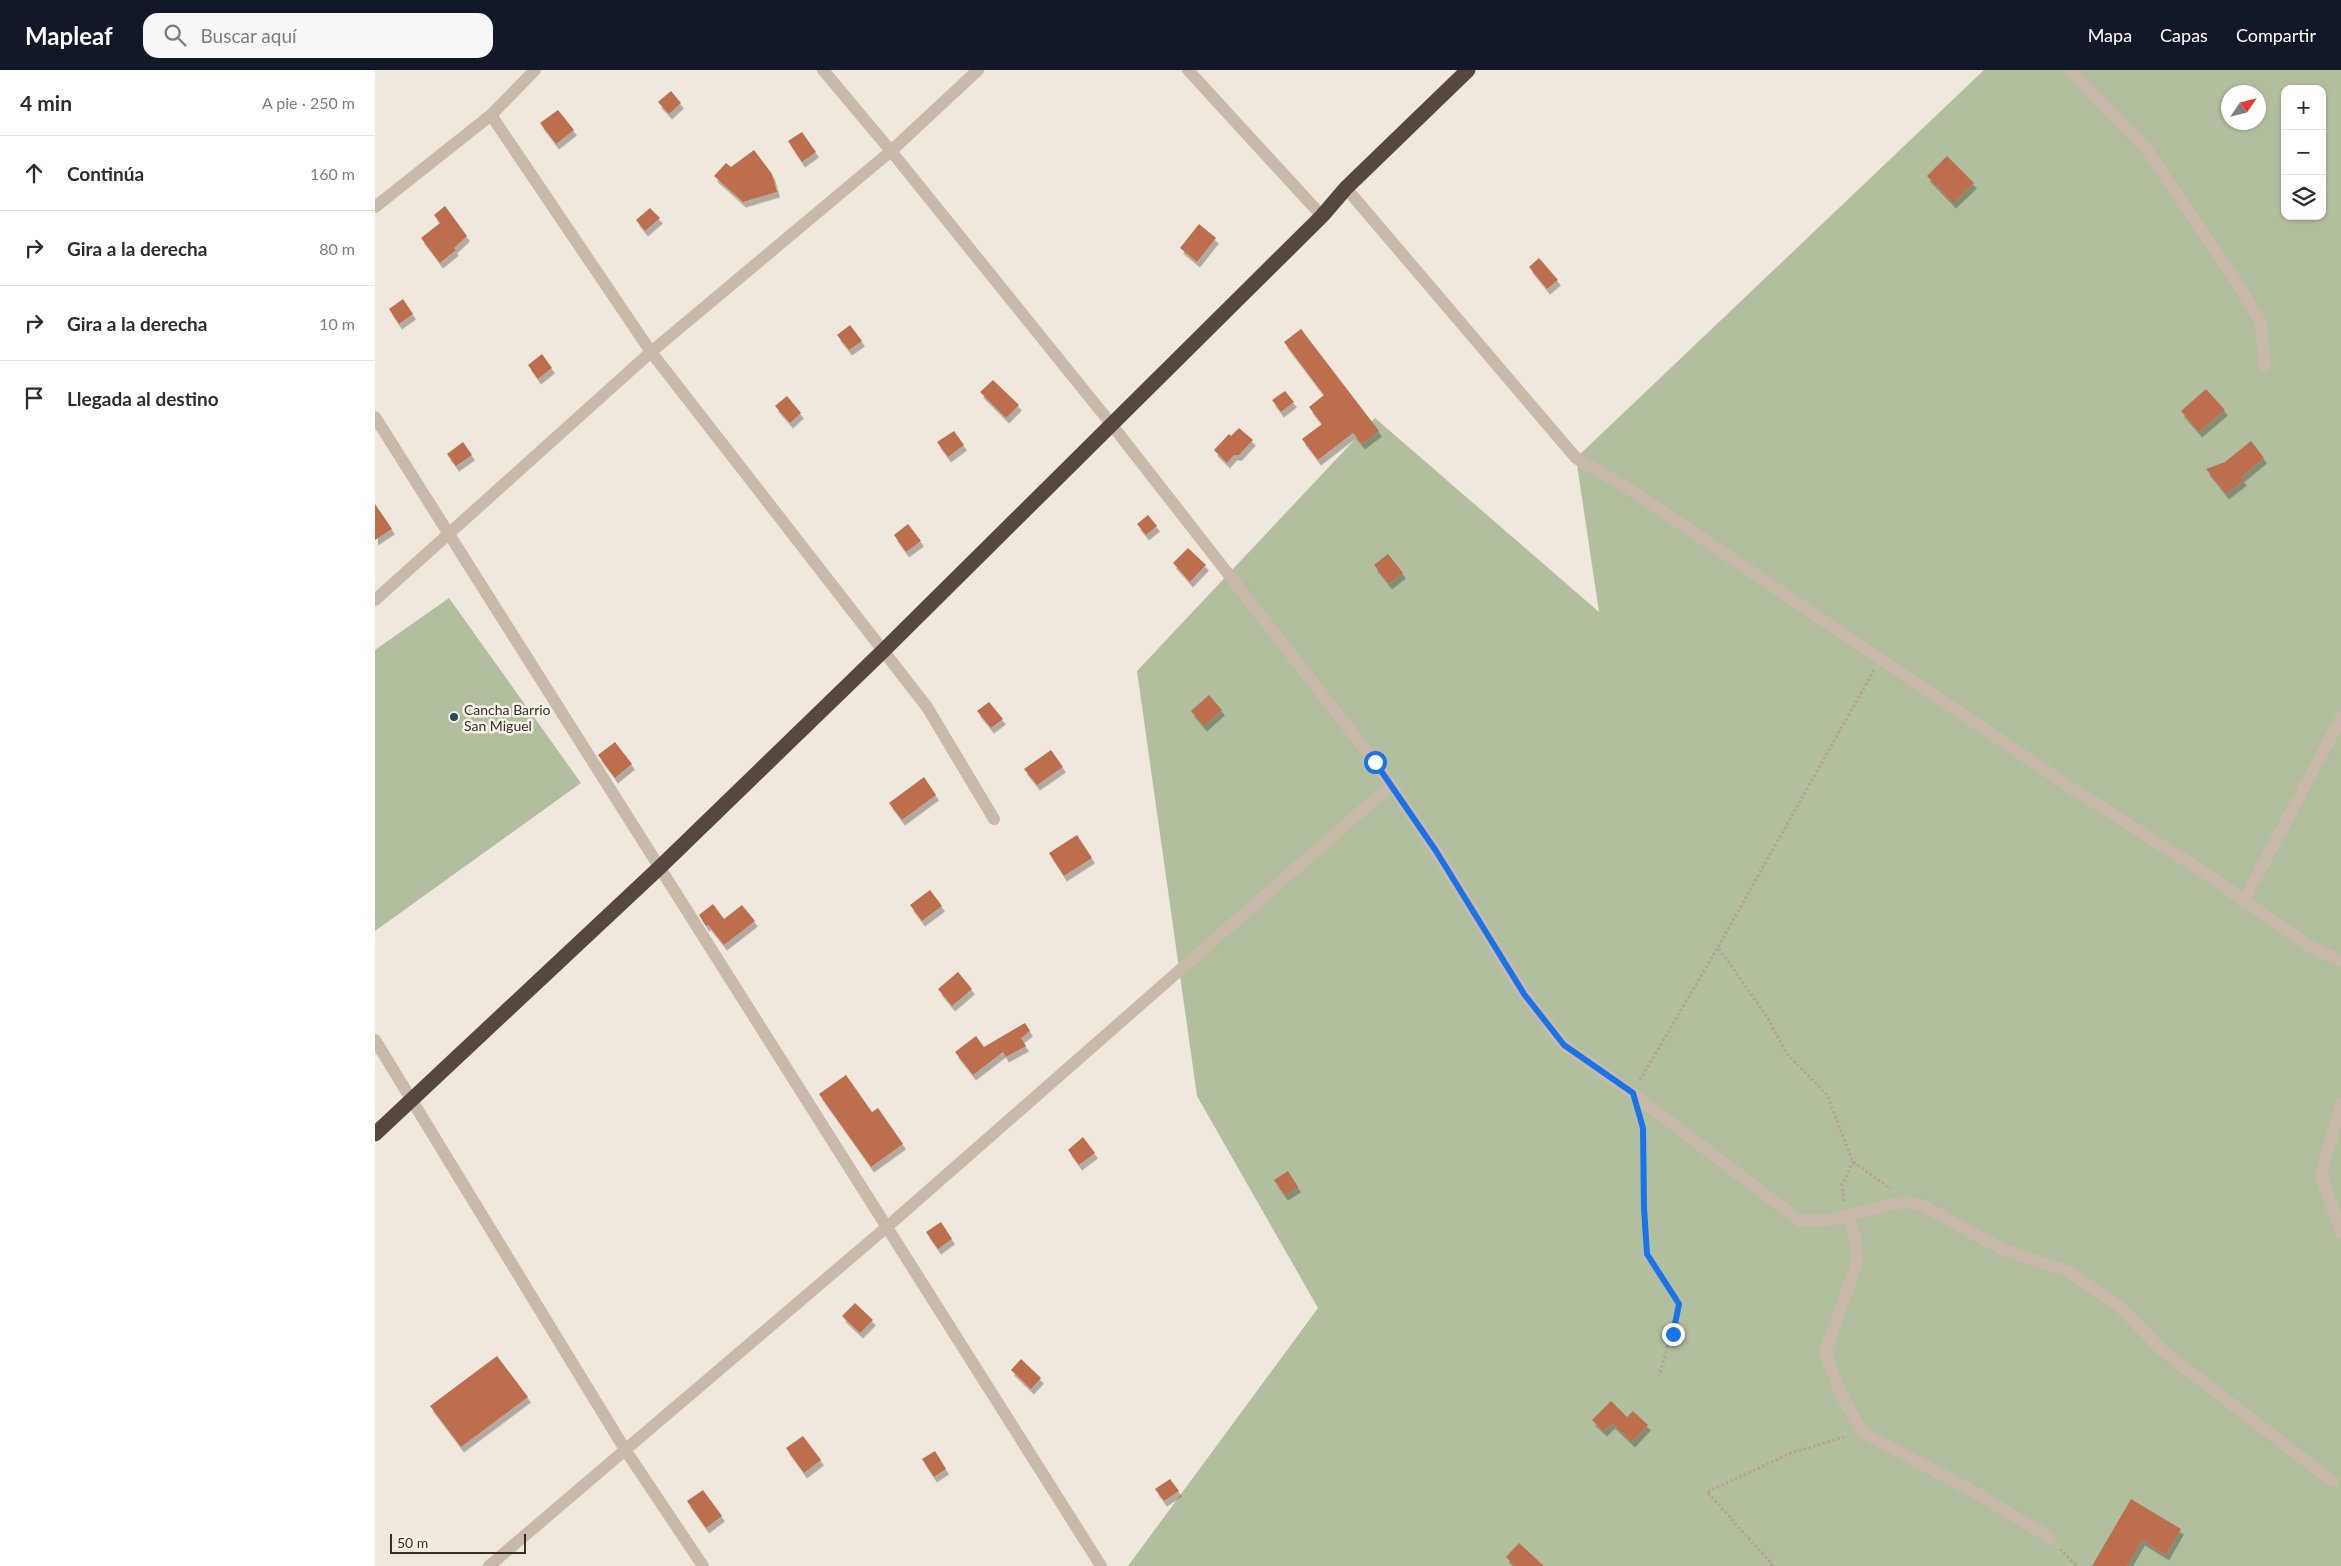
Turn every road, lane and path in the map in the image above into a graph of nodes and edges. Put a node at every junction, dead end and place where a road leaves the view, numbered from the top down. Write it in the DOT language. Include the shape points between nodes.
graph roads {
  1 [pos="535,70"];
  2 [pos="823,70"];
  3 [pos="978,70"];
  4 [pos="1188,70"];
  5 [pos="1468,70"];
  6 [pos="2069,70"];
  7 [pos="491,115"];
  8 [pos="891,152"];
  9 [pos="1346,188"];
  10 [pos="375,207"];
  11 [pos="1322,216"];
  12 [pos="651,352"];
  13 [pos="2265,367"];
  14 [pos="375,417"];
  15 [pos="1112,424"];
  16 [pos="451,533"];
  17 [pos="375,600"];
  18 [pos="883,650"];
  19 [pos="1880,658"];
  20 [pos="2341,718"];
  21 [pos="1391,786"];
  22 [pos="994,818"];
  23 [pos="659,868"];
  24 [pos="2243,902"];
  25 [pos="1718,947"];
  26 [pos="2341,961"];
  27 [pos="375,1040"];
  28 [pos="1633,1093"];
  29 [pos="412,1098"];
  30 [pos="2341,1103"];
  31 [pos="375,1134"];
  32 [pos="1853,1162"];
  33 [pos="1908,1201"];
  34 [pos="1847,1215"];
  35 [pos="888,1226"];
  36 [pos="2341,1233"];
  37 [pos="1659,1376"];
  38 [pos="1862,1432"];
  39 [pos="626,1451"];
  40 [pos="2332,1480"];
  41 [pos="2049,1538"];
  42 [pos="489,1566"];
  43 [pos="703,1566"];
  44 [pos="1101,1566"];
  45 [pos="1771,1566"];
  46 [pos="2077,1566"];
  1 -- 7 [label="street"];
  2 -- 8 [label="street"];
  3 -- 8 [label="street"];
  4 -- 11 [label="street"];
  5 -- 9 [label="highway"];
  6 -- 13 [label="street" via="2145,147 2239,284 2261,323"];
  7 -- 10 [label="street"];
  7 -- 12 [label="street"];
  8 -- 12 [label="street"];
  8 -- 15 [label="street"];
  9 -- 11 [label="highway"];
  9 -- 19 [label="street" via="1576,458 1626,487"];
  11 -- 15 [label="highway"];
  12 -- 16 [label="street"];
  12 -- 18 [label="street"];
  14 -- 16 [label="street"];
  15 -- 18 [label="highway"];
  15 -- 21 [label="street"];
  16 -- 17 [label="street"];
  16 -- 23 [label="street"];
  18 -- 22 [label="street" via="927,707"];
  18 -- 23 [label="highway"];
  19 -- 24 [label="street" via="2067,785 2202,871"];
  19 -- 25 [label="path"];
  20 -- 24 [label="street"];
  21 -- 28 [label="street" via="1436,851 1524,994 1558,1038"];
  21 -- 35 [label="street"];
  23 -- 29 [label="highway"];
  23 -- 35 [label="street"];
  24 -- 26 [label="street" via="2309,946"];
  25 -- 28 [label="path"];
  25 -- 32 [label="path" via="1767,1017 1787,1054 1827,1095"];
  27 -- 29 [label="street"];
  28 -- 34 [label="street" via="1800,1221 1823,1221"];
  28 -- 37 [label="path" via="1643,1128 1647,1254 1679,1304"];
  29 -- 31 [label="highway"];
  29 -- 39 [label="street"];
  30 -- 36 [label="street" via="2321,1174"];
  32 -- 33 [label="path"];
  32 -- 34 [label="path" via="1842,1185"];
  33 -- 34 [label="street"];
  33 -- 40 [label="street" via="2004,1250 2069,1272 2119,1306 2163,1351"];
  34 -- 38 [label="street" via="1855,1236 1857,1263 1825,1352 1841,1394"];
  35 -- 39 [label="street"];
  35 -- 44 [label="street"];
  38 -- 41 [label="street" via="1978,1494"];
  38 -- 45 [label="path" via="1791,1453 1707,1492"];
  39 -- 42 [label="street"];
  39 -- 43 [label="street"];
  41 -- 46 [label="path"];
}
